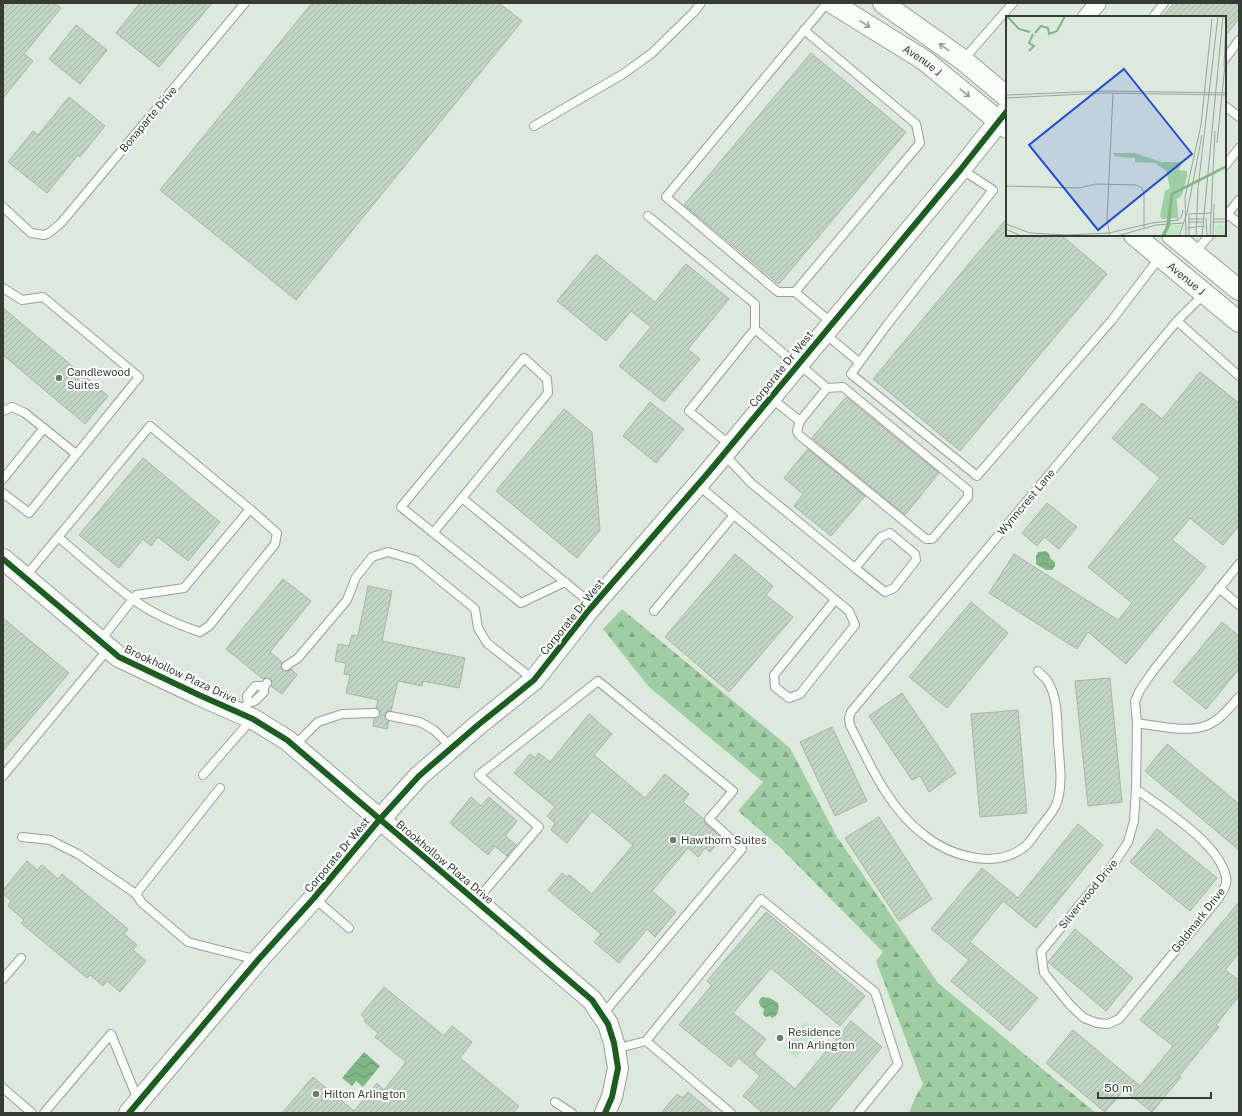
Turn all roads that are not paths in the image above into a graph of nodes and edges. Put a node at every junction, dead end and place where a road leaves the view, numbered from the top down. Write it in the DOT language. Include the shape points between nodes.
graph roads {
  1 [pos="245,3"];
  2 [pos="701,3"];
  3 [pos="827,3"];
  4 [pos="832,3"];
  5 [pos="883,3"];
  6 [pos="1012,3"];
  7 [pos="1098,3"];
  8 [pos="1164,3"];
  9 [pos="1087,16"];
  10 [pos="1154,16"];
  11 [pos="804,30"];
  12 [pos="1239,40"];
  13 [pos="1226,58"];
  14 [pos="963,60"];
  15 [pos="1006,96"];
  16 [pos="1226,107"];
  17 [pos="1239,117"];
  18 [pos="1004,120"];
  19 [pos="534,126"];
  20 [pos="1239,148"];
  21 [pos="1226,165"];
  22 [pos="961,169"];
  23 [pos="1239,200"];
  24 [pos="3,207"];
  25 [pos="1226,215"];
  26 [pos="648,216"];
  27 [pos="1239,223"];
  28 [pos="1135,236"];
  29 [pos="1173,236"];
  30 [pos="1209,236"];
  31 [pos="1194,253"];
  32 [pos="1160,257"];
  33 [pos="3,288"];
  34 [pos="1239,290"];
  35 [pos="795,292"];
  36 [pos="1204,294"];
  37 [pos="1177,321"];
  38 [pos="1239,322"];
  39 [pos="828,328"];
  40 [pos="755,329"];
  41 [pos="859,362"];
  42 [pos="798,364"];
  43 [pos="1239,376"];
  44 [pos="827,388"];
  45 [pos="771,397"];
  46 [pos="3,411"];
  47 [pos="800,421"];
  48 [pos="44,428"];
  49 [pos="727,450"];
  50 [pos="76,454"];
  51 [pos="3,480"];
  52 [pos="698,485"];
  53 [pos="3,493"];
  54 [pos="462,498"];
  55 [pos="250,509"];
  56 [pos="734,515"];
  57 [pos="433,533"];
  58 [pos="58,537"];
  59 [pos="3,559"];
  60 [pos="1239,564"];
  61 [pos="855,568"];
  62 [pos="25,577"];
  63 [pos="565,582"];
  64 [pos="1219,588"];
  65 [pos="132,599"];
  66 [pos="835,600"];
  67 [pos="593,605"];
  68 [pos="1239,605"];
  69 [pos="654,611"];
  70 [pos="104,645"];
  71 [pos="286,666"];
  72 [pos="1038,671"];
  73 [pos="534,680"];
  74 [pos="266,685"];
  75 [pos="1239,697"];
  76 [pos="247,712"];
  77 [pos="375,713"];
  78 [pos="390,716"];
  79 [pos="1137,723"];
  80 [pos="294,746"];
  81 [pos="452,748"];
  82 [pos="203,775"];
  83 [pos="3,776"];
  84 [pos="220,788"];
  85 [pos="1136,789"];
  86 [pos="380,819"];
  87 [pos="22,837"];
  88 [pos="136,894"];
  89 [pos="314,898"];
  90 [pos="476,901"];
  91 [pos="349,928"];
  92 [pos="21,958"];
  93 [pos="258,960"];
  94 [pos="3,979"];
  95 [pos="602,1015"];
  96 [pos="1112,1022"];
  97 [pos="646,1041"];
  98 [pos="615,1049"];
  99 [pos="3,1088"];
  100 [pos="555,1102"];
  101 [pos="134,1107"];
  102 [pos="32,1113"];
  103 [pos="44,1113"];
  104 [pos="572,1113"];
  105 [pos="605,1113"];
  106 [pos="731,1113"];
  107 [pos="858,1113"];
  1 -- 24 [label="lane, Bonaparte Drive" via="61,224 44,235 31,233"];
  2 -- 19 [label="lane" via="652,53 635,66"];
  3 -- 11 [label="lane"];
  4 -- 18 [label="street, Avenue J, one-way" via="924,60"];
  14 -- 5 [label="street, one-way"];
  6 -- 14 [label="lane"];
  7 -- 9 [label="street"];
  8 -- 10 [label="lane"];
  11 -- 35 [label="lane" via="916,124 920,143"];
  11 -- 35 [label="lane" via="666,197 778,292"];
  12 -- 13 [label="lane"];
  14 -- 15 [label="street"];
  16 -- 17 [label="lane"];
  18 -- 22 [label="street, Corporate Dr West"];
  20 -- 21 [label="lane"];
  22 -- 39 [label="street, Corporate Dr West"];
  22 -- 41 [label="lane" via="992,190"];
  23 -- 25 [label="lane"];
  25 -- 27 [label="lane"];
  26 -- 40 [label="lane" via="755,304"];
  28 -- 32 [label="street, Avenue J"];
  29 -- 31 [label="street"];
  30 -- 31 [label="lane"];
  31 -- 34 [label="street"];
  32 -- 36 [label="street, Avenue J"];
  32 -- 41 [label="lane" via="1112,320 977,476 851,374"];
  33 -- 50 [label="lane" via="22,300 43,297 139,377"];
  35 -- 39 [label="lane"];
  36 -- 37 [label="lane, Wynncrest Lane"];
  36 -- 38 [label="street, Avenue J"];
  37 -- 43 [label="lane"];
  37 -- 72 [label="lane, Wynncrest Lane" via="850,712 850,725 876,778 903,815 922,834 940,846 966,856 988,859 1006,856 1023,848 1056,804 1060,782 1056,712 1053,692"];
  39 -- 41 [label="lane"];
  39 -- 42 [label="street, Corporate Dr West"];
  40 -- 42 [label="lane"];
  40 -- 49 [label="lane" via="689,411"];
  42 -- 44 [label="lane"];
  42 -- 45 [label="street, Corporate Dr West"];
  44 -- 47 [label="lane"];
  44 -- 47 [label="lane" via="843,387 968,490 968,497 932,539 926,539 799,436 797,431"];
  45 -- 47 [label="lane"];
  45 -- 49 [label="street, Corporate Dr West"];
  46 -- 48 [label="lane" via="12,407 26,413"];
  48 -- 50 [label="lane"];
  48 -- 51 [label="lane"];
  49 -- 52 [label="street, Corporate Dr West"];
  49 -- 61 [label="lane" via="751,483"];
  50 -- 53 [label="lane" via="29,513"];
  52 -- 56 [label="lane"];
  52 -- 67 [label="street, Corporate Dr West"];
  54 -- 57 [label="lane"];
  54 -- 57 [label="lane" via="548,393 548,379 524,358 401,507"];
  54 -- 63 [label="lane"];
  55 -- 58 [label="lane" via="150,426"];
  55 -- 65 [label="lane" via="184,588 136,595"];
  55 -- 65 [label="lane" via="277,533 276,544 209,626 200,632 156,613"];
  56 -- 66 [label="lane"];
  56 -- 69 [label="lane"];
  57 -- 63 [label="lane" via="521,603"];
  58 -- 62 [label="lane"];
  58 -- 65 [label="lane"];
  59 -- 62 [label="street, Brookhollow Plaza Drive"];
  60 -- 64 [label="lane, Silverwood Drive"];
  61 -- 61 [label="lane" via="881,536 890,533 915,554 916,560 894,588 885,592"];
  62 -- 70 [label="street, Brookhollow Plaza Drive"];
  63 -- 67 [label="lane"];
  64 -- 68 [label="lane"];
  64 -- 79 [label="lane, Silverwood Drive" via="1140,690 1135,701"];
  65 -- 70 [label="lane"];
  66 -- 66 [label="lane" via="849,611 855,624 800,694 789,698 775,687 774,675"];
  67 -- 73 [label="street, Corporate Dr West"];
  70 -- 76 [label="street, Brookhollow Plaza Drive" via="119,657"];
  70 -- 83 [label="lane"];
  71 -- 73 [label="lane" via="298,658 347,600 356,577 372,557 388,552 415,560 475,609 478,628 487,643"];
  73 -- 81 [label="street, Corporate Dr West"];
  74 -- 76 [label="lane" via="264,692"];
  75 -- 79 [label="lane" via="1225,713 1210,724 1197,728"];
  76 -- 80 [label="street, Brookhollow Plaza Drive"];
  76 -- 82 [label="lane"];
  77 -- 80 [label="lane" via="342,714 318,722"];
  78 -- 81 [label="lane" via="420,722 434,730"];
  79 -- 85 [label="lane, Silverwood Drive"];
  80 -- 86 [label="street, Brookhollow Plaza Drive"];
  81 -- 86 [label="street, Corporate Dr West" via="420,776"];
  84 -- 88 [label="lane"];
  85 -- 96 [label="lane, Silverwood Drive" via="1134,821 1128,842 1115,862 1041,952 1044,973 1071,1006 1084,1018 1096,1023"];
  85 -- 96 [label="lane, Goldmark Drive" via="1198,836 1220,861 1227,878 1226,887 1218,899 1119,1018"];
  86 -- 89 [label="street, Corporate Dr West"];
  86 -- 90 [label="street, Brookhollow Plaza Drive"];
  87 -- 88 [label="lane" via="50,840 78,854"];
  88 -- 93 [label="lane" via="142,903 188,942"];
  89 -- 91 [label="lane"];
  89 -- 93 [label="street, Corporate Dr West"];
  90 -- 95 [label="street, Brookhollow Plaza Drive" via="592,1000"];
  90 -- 95 [label="lane" via="539,827 479,775 598,681 733,791 709,820 742,849"];
  92 -- 94 [label="lane"];
  93 -- 101 [label="street, Corporate Dr West"];
  95 -- 98 [label="street, Brookhollow Plaza Drive" via="608,1024"];
  97 -- 98 [label="lane"];
  97 -- 106 [label="lane"];
  97 -- 107 [label="lane" via="762,899 875,992 898,1064"];
  98 -- 105 [label="street, Brookhollow Plaza Drive" via="618,1068 612,1097"];
  99 -- 102 [label="lane"];
  100 -- 104 [label="lane"];
  101 -- 103 [label="lane" via="111,1034"];
}
